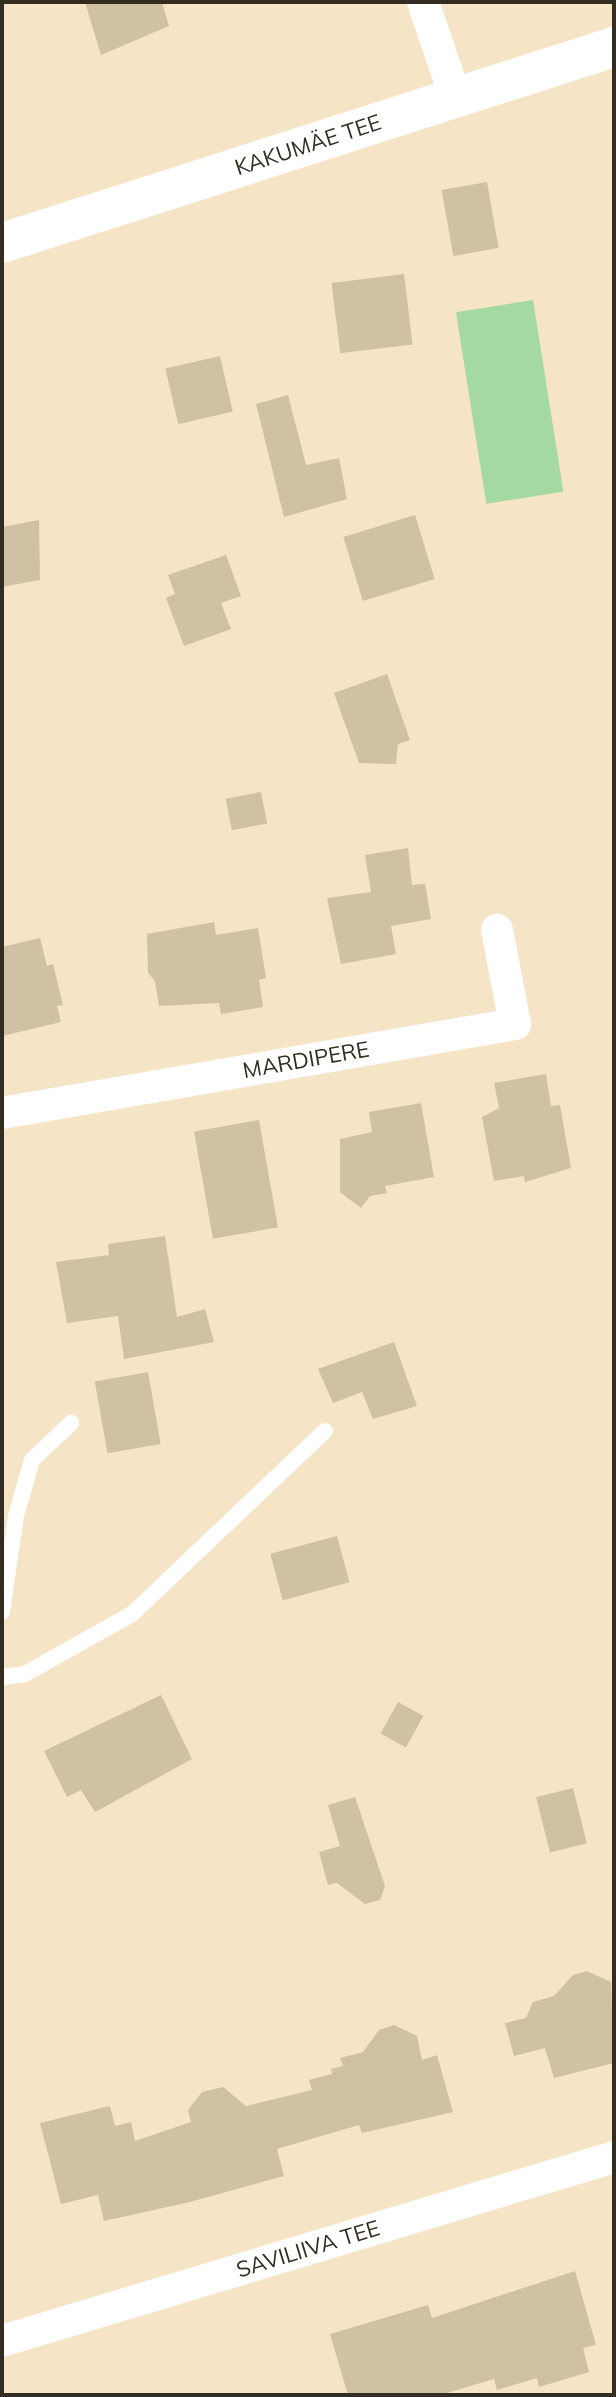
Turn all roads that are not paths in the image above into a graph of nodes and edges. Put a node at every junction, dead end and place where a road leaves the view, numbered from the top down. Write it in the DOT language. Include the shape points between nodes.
graph roads {
  1 [pos="423,2"];
  2 [pos="614,47"];
  3 [pos="455,96"];
  4 [pos="2,243"];
  5 [pos="497,930"];
  6 [pos="2,1113"];
  7 [pos="71,1423"];
  8 [pos="325,1431"];
  9 [pos="2,1612"];
  10 [pos="2,1677"];
  11 [pos="614,2157"];
  12 [pos="2,2341"];
  1 -- 3 [label="street"];
  2 -- 3 [label="street, KAKUMÄE TEE"];
  3 -- 4 [label="street, KAKUMÄE TEE"];
  5 -- 6 [label="street, MARDIPERE" via="515,1024"];
  7 -- 9 [label="lane" via="32,1460 16,1516"];
  8 -- 10 [label="lane" via="132,1614 25,1674"];
  11 -- 12 [label="street, SAVILIIVA TEE"];
}
